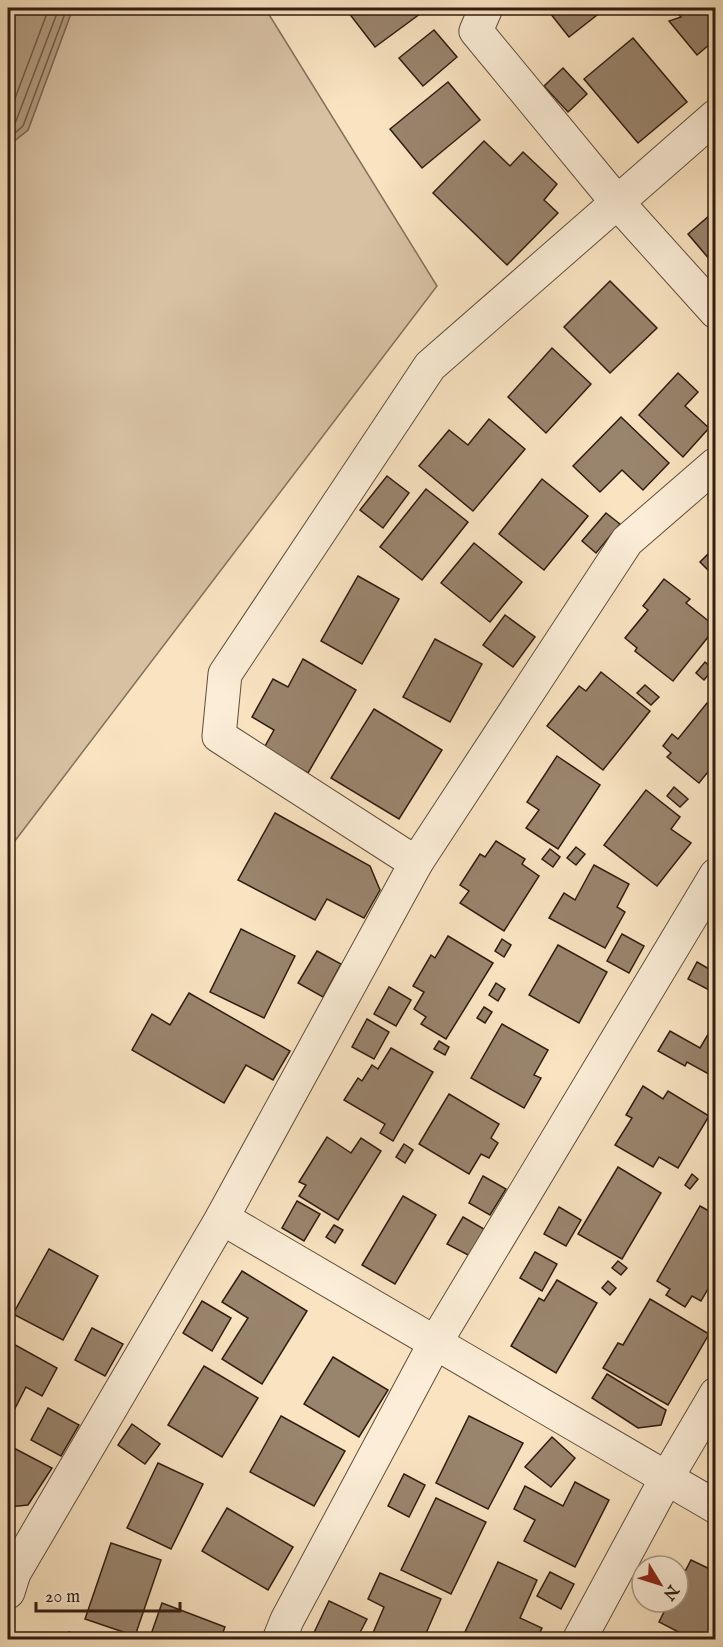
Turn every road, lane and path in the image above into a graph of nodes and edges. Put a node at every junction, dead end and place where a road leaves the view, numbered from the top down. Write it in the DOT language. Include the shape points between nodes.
graph roads {
  1 [pos="486,8"];
  2 [pos="716,116"];
  3 [pos="617,202"];
  4 [pos="716,312"];
  5 [pos="716,464"];
  6 [pos="416,863"];
  7 [pos="716,875"];
  8 [pos="222,1218"];
  9 [pos="435,1343"];
  10 [pos="716,1394"];
  11 [pos="666,1479"];
  12 [pos="716,1507"];
  13 [pos="10,1578"];
  14 [pos="279,1640"];
  15 [pos="579,1640"];
  1 -- 3 [label="street" via="476,31"];
  2 -- 3 [label="street"];
  3 -- 4 [label="street"];
  3 -- 6 [label="street" via="430,366 225,674 219,736"];
  5 -- 6 [label="street" via="627,541"];
  6 -- 8 [label="street"];
  7 -- 9 [label="street"];
  8 -- 9 [label="street"];
  8 -- 13 [label="street"];
  9 -- 11 [label="street"];
  9 -- 14 [label="street"];
  10 -- 11 [label="street"];
  11 -- 12 [label="street"];
  11 -- 15 [label="street"];
}
